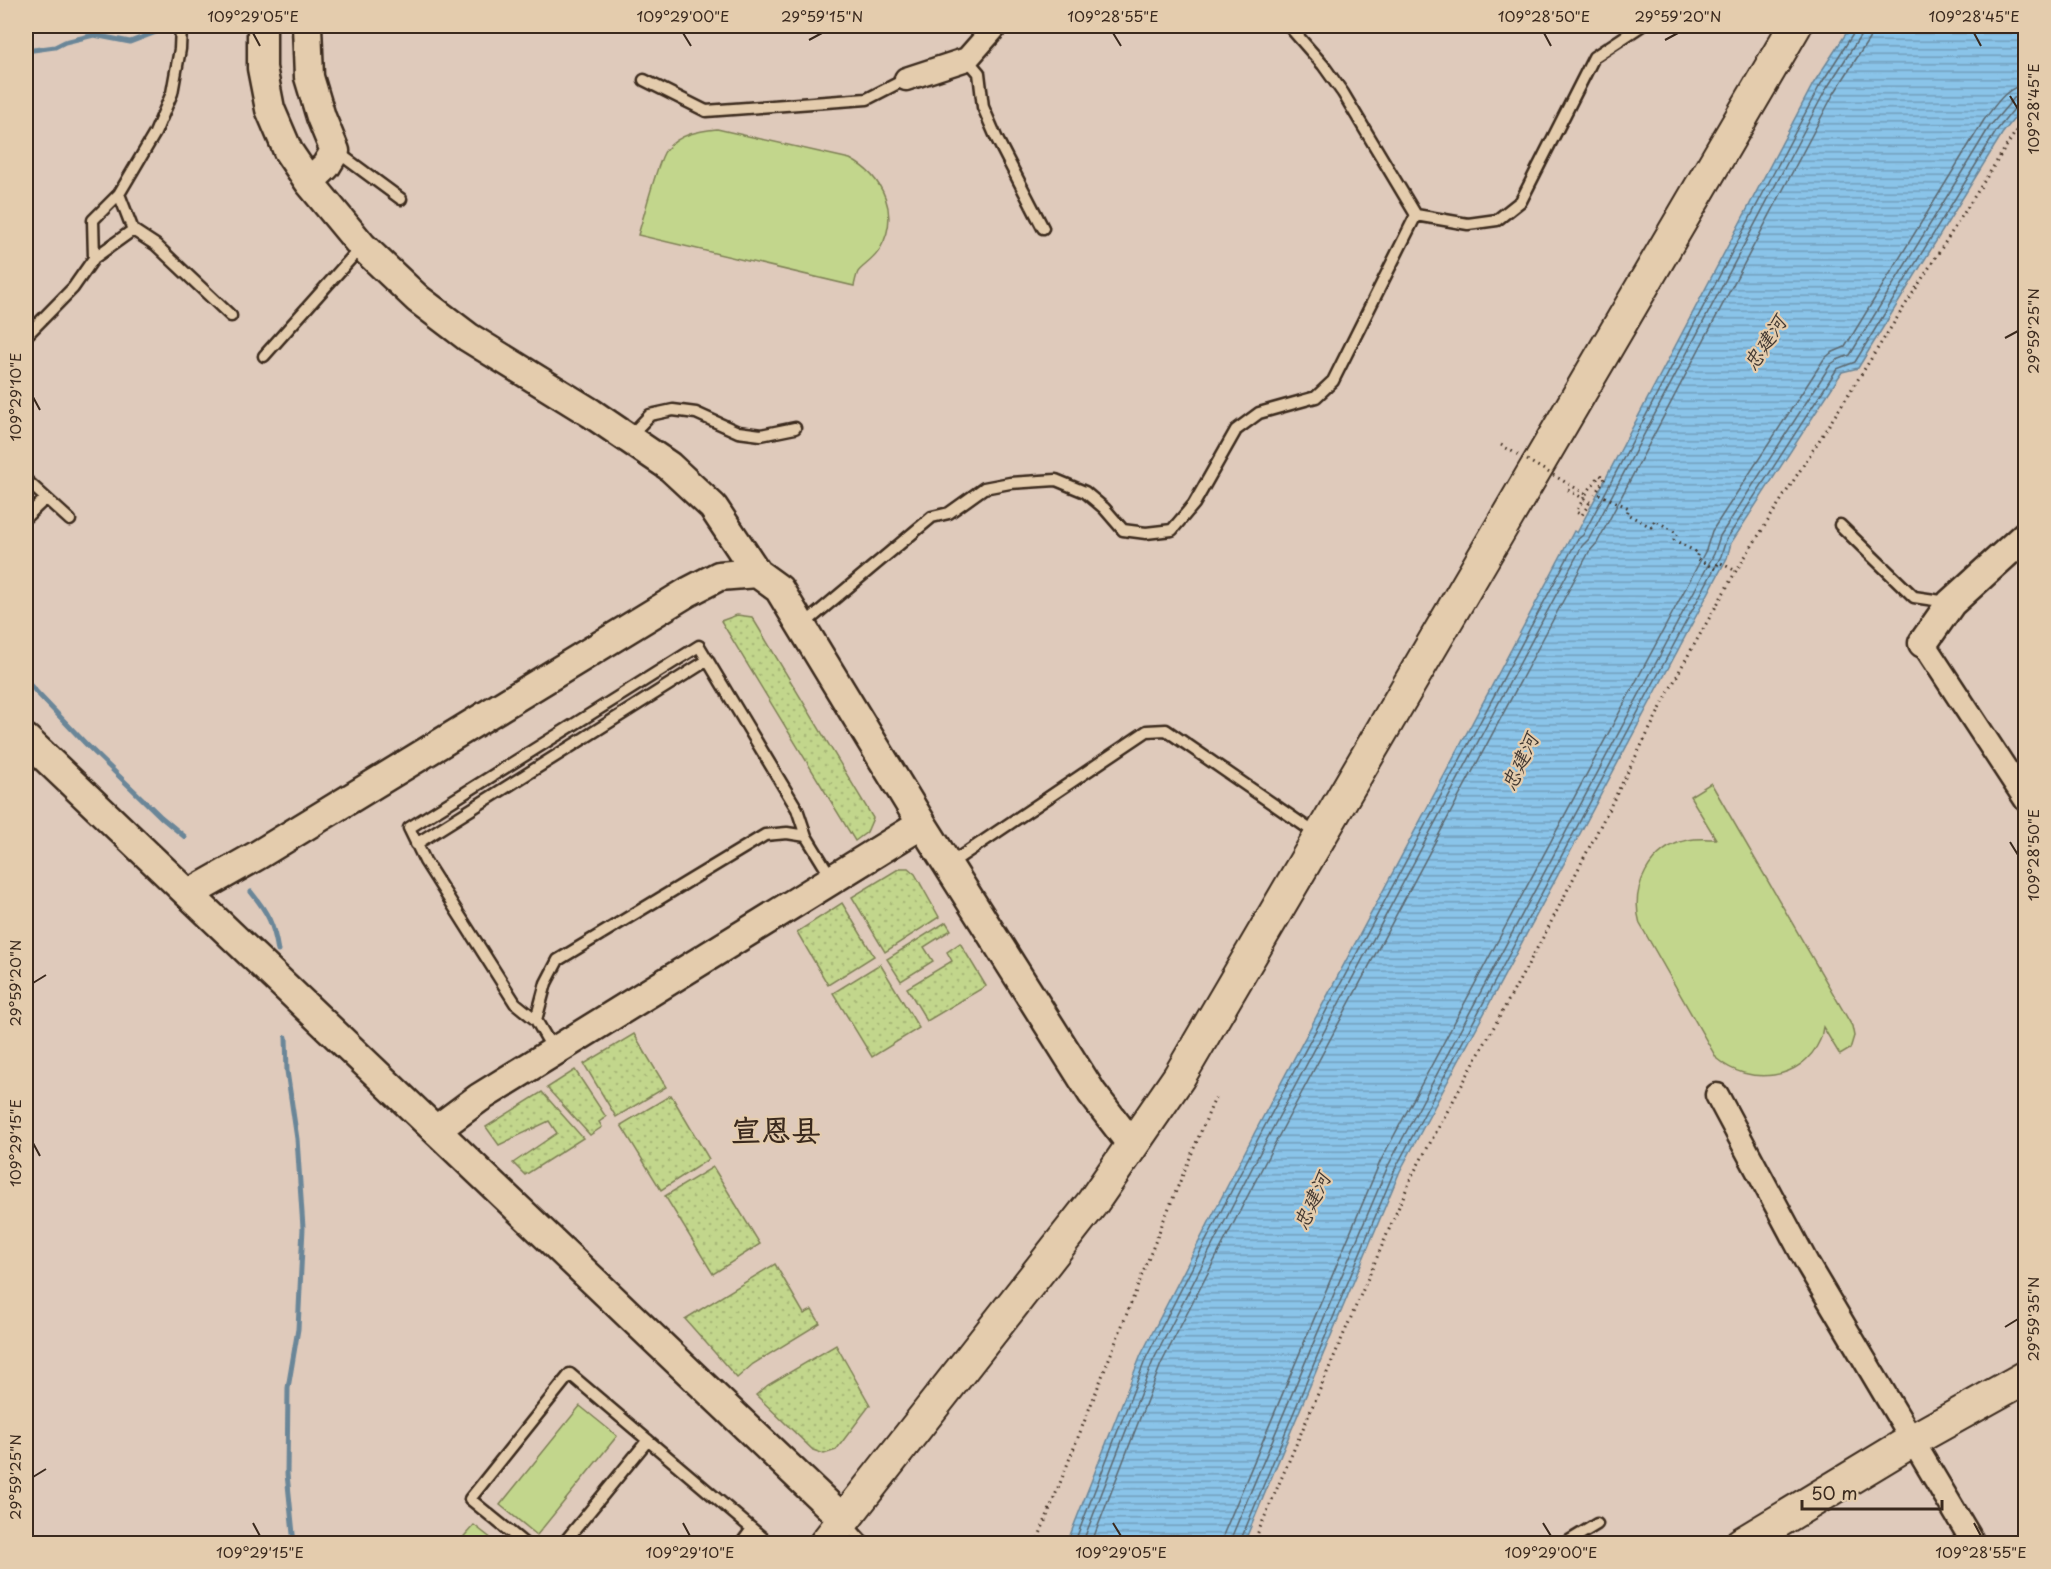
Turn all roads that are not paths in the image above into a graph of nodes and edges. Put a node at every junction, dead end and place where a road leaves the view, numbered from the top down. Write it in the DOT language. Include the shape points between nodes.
graph roads {
  1 [pos="181,26"];
  2 [pos="262,26"];
  3 [pos="307,26"];
  4 [pos="996,26"];
  5 [pos="1289,26"];
  6 [pos="1641,26"];
  7 [pos="1795,26"];
  8 [pos="967,59"];
  9 [pos="906,79"];
  10 [pos="644,80"];
  11 [pos="335,151"];
  12 [pos="304,174"];
  13 [pos="119,194"];
  14 [pos="401,199"];
  15 [pos="1416,215"];
  16 [pos="1043,228"];
  17 [pos="133,230"];
  18 [pos="362,246"];
  19 [pos="94,258"];
  20 [pos="231,316"];
  21 [pos="26,336"];
  22 [pos="264,356"];
  23 [pos="795,428"];
  24 [pos="628,438"];
  25 [pos="26,480"];
  26 [pos="45,499"];
  27 [pos="26,517"];
  28 [pos="70,520"];
  29 [pos="1840,525"];
  30 [pos="2025,535"];
  31 [pos="757,573"];
  32 [pos="1951,603"];
  33 [pos="801,626"];
  34 [pos="1923,643"];
  35 [pos="708,660"];
  36 [pos="26,739"];
  37 [pos="2025,800"];
  38 [pos="922,824"];
  39 [pos="806,836"];
  40 [pos="1320,837"];
  41 [pos="417,844"];
  42 [pos="948,865"];
  43 [pos="833,880"];
  44 [pos="189,894"];
  45 [pos="536,1020"];
  46 [pos="555,1051"];
  47 [pos="1717,1095"];
  48 [pos="436,1130"];
  49 [pos="1132,1145"];
  50 [pos="2025,1377"];
  51 [pos="648,1440"];
  52 [pos="1913,1440"];
  53 [pos="1596,1524"];
  54 [pos="752,1529"];
  55 [pos="834,1531"];
  56 [pos="525,1544"];
  57 [pos="562,1544"];
  58 [pos="741,1544"];
  59 [pos="770,1544"];
  60 [pos="865,1544"];
  61 [pos="1564,1544"];
  62 [pos="1741,1544"];
  63 [pos="1974,1544"];
  1 -- 13 [label="lane" via="172,93 155,132"];
  2 -- 12 [label="street" via="262,68 270,109 288,151"];
  3 -- 11 [label="street" via="309,77"];
  4 -- 8 [label="street"];
  5 -- 15 [label="lane" via="1343,93"];
  6 -- 15 [label="lane" via="1594,57 1521,201 1497,220 1467,224"];
  7 -- 40 [label="main road"];
  8 -- 9 [label="street"];
  8 -- 16 [label="lane" via="980,73 983,107"];
  9 -- 10 [label="lane" via="867,99 706,111"];
  11 -- 12 [label="street" via="326,166"];
  11 -- 14 [label="lane"];
  12 -- 18 [label="street"];
  13 -- 17 [label="lane"];
  13 -- 19 [label="lane" via="93,220"];
  15 -- 33 [label="lane" via="1333,381 1316,397 1259,413 1236,430 1194,504 1172,530 1123,530 1085,492 1056,480 984,488 949,513 932,517"];
  17 -- 19 [label="lane"];
  17 -- 20 [label="lane" via="156,245"];
  18 -- 22 [label="lane"];
  18 -- 24 [label="street" via="418,299 468,337"];
  19 -- 21 [label="lane" via="73,288"];
  23 -- 24 [label="lane" via="760,435 738,432 696,413 673,410 650,415"];
  24 -- 31 [label="street" via="669,466 713,507"];
  25 -- 26 [label="lane"];
  26 -- 27 [label="lane"];
  26 -- 28 [label="lane"];
  29 -- 32 [label="lane" via="1914,597"];
  30 -- 32 [label="street"];
  31 -- 33 [label="street" via="779,589"];
  31 -- 44 [label="street" via="719,576 688,592"];
  32 -- 34 [label="street"];
  33 -- 38 [label="street"];
  34 -- 37 [label="street"];
  35 -- 39 [label="lane" via="797,809"];
  35 -- 41 [label="lane"];
  35 -- 41 [label="lane" via="699,645 409,828"];
  36 -- 44 [label="street"];
  38 -- 42 [label="street"];
  38 -- 43 [label="street"];
  39 -- 43 [label="lane"];
  39 -- 45 [label="lane" via="765,835 558,960 546,983"];
  40 -- 42 [label="lane" via="1166,730 1148,731"];
  40 -- 49 [label="main road" via="1179,1077"];
  41 -- 45 [label="lane" via="515,1003"];
  42 -- 49 [label="street" via="1092,1093"];
  43 -- 46 [label="street"];
  44 -- 48 [label="street"];
  45 -- 46 [label="lane"];
  46 -- 48 [label="street"];
  47 -- 52 [label="street" via="1808,1266"];
  48 -- 55 [label="street"];
  49 -- 55 [label="main road" via="1093,1202"];
  50 -- 52 [label="main road"];
  51 -- 54 [label="lane"];
  51 -- 56 [label="lane" via="570,1374 470,1499"];
  51 -- 57 [label="lane"];
  52 -- 62 [label="main road"];
  52 -- 63 [label="street"];
  53 -- 61 [label="lane"];
  54 -- 58 [label="lane"];
  54 -- 59 [label="lane"];
  55 -- 60 [label="lane"];
}
